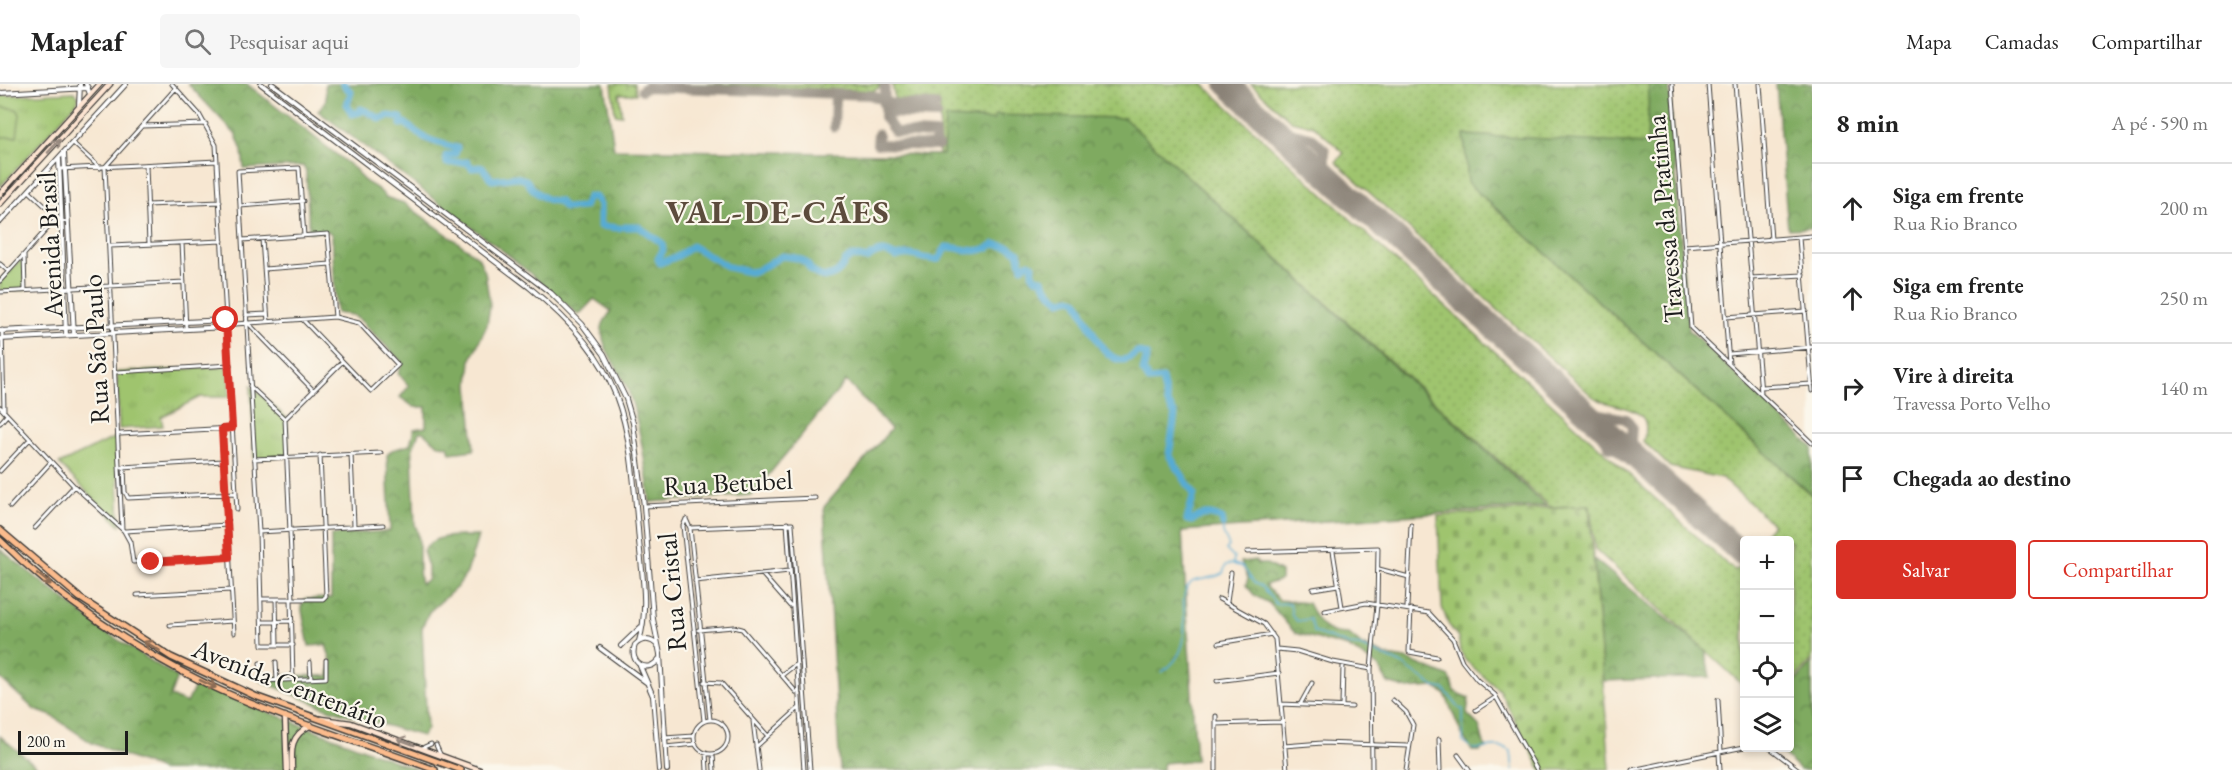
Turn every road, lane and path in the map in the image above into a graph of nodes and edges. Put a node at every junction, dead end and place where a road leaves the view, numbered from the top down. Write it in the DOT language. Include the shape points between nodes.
graph roads {
  1 [pos="100,84"];
  2 [pos="110,84"];
  3 [pos="126,84"];
  4 [pos="172,84"];
  5 [pos="261,84"];
  6 [pos="272,84"];
  7 [pos="1672,84"];
  8 [pos="1708,84"];
  9 [pos="1735,84"];
  10 [pos="1760,84"];
  11 [pos="79,86"];
  12 [pos="176,88"];
  13 [pos="88,89"];
  14 [pos="0,93"];
  15 [pos="79,107"];
  16 [pos="206,124"];
  17 [pos="141,126"];
  18 [pos="73,143"];
  19 [pos="64,153"];
  20 [pos="59,158"];
  21 [pos="217,161"];
  22 [pos="146,165"];
  23 [pos="103,168"];
  24 [pos="60,169"];
  25 [pos="65,169"];
  26 [pos="29,191"];
  27 [pos="0,194"];
  28 [pos="303,201"];
  29 [pos="220,202"];
  30 [pos="0,204"];
  31 [pos="147,206"];
  32 [pos="240,206"];
  33 [pos="59,220"];
  34 [pos="0,222"];
  35 [pos="68,222"];
  36 [pos="304,236"];
  37 [pos="1812,236"];
  38 [pos="1799,238"];
  39 [pos="262,239"];
  40 [pos="242,240"];
  41 [pos="1771,240"];
  42 [pos="222,241"];
  43 [pos="1748,242"];
  44 [pos="182,243"];
  45 [pos="1720,243"];
  46 [pos="149,244"];
  47 [pos="111,246"];
  48 [pos="1684,246"];
  49 [pos="24,255"];
  50 [pos="0,264"];
  51 [pos="331,264"];
  52 [pos="264,269"];
  53 [pos="8,271"];
  54 [pos="1803,275"];
  55 [pos="1751,279"];
  56 [pos="0,281"];
  57 [pos="184,282"];
  58 [pos="112,287"];
  59 [pos="65,288"];
  60 [pos="71,288"];
  61 [pos="25,290"];
  62 [pos="0,291"];
  63 [pos="1812,295"];
  64 [pos="1804,296"];
  65 [pos="1806,312"];
  66 [pos="267,314"];
  67 [pos="246,315"];
  68 [pos="1755,315"];
  69 [pos="335,317"];
  70 [pos="1726,317"];
  71 [pos="226,320"];
  72 [pos="303,320"];
  73 [pos="186,321"];
  74 [pos="268,322"];
  75 [pos="235,324"];
  76 [pos="248,324"];
  77 [pos="115,326"];
  78 [pos="226,327"];
  79 [pos="66,328"];
  80 [pos="73,328"];
  81 [pos="186,329"];
  82 [pos="1,331"];
  83 [pos="115,333"];
  84 [pos="66,335"];
  85 [pos="74,335"];
  86 [pos="1,338"];
  87 [pos="1810,347"];
  88 [pos="1758,352"];
  89 [pos="1729,354"];
  90 [pos="342,362"];
  91 [pos="1729,364"];
  92 [pos="230,365"];
  93 [pos="117,372"];
  94 [pos="1812,384"];
  95 [pos="250,386"];
  96 [pos="1761,387"];
  97 [pos="1812,390"];
  98 [pos="314,391"];
  99 [pos="1761,395"];
  100 [pos="0,407"];
  101 [pos="6,413"];
  102 [pos="285,419"];
  103 [pos="0,423"];
  104 [pos="232,428"];
  105 [pos="222,429"];
  106 [pos="119,434"];
  107 [pos="30,439"];
  108 [pos="1812,443"];
  109 [pos="381,453"];
  110 [pos="351,454"];
  111 [pos="320,455"];
  112 [pos="287,457"];
  113 [pos="254,459"];
  114 [pos="224,461"];
  115 [pos="51,462"];
  116 [pos="122,467"];
  117 [pos="0,471"];
  118 [pos="74,486"];
  119 [pos="226,493"];
  120 [pos="236,493"];
  121 [pos="815,498"];
  122 [pos="644,506"];
  123 [pos="10,507"];
  124 [pos="237,510"];
  125 [pos="786,524"];
  126 [pos="228,525"];
  127 [pos="354,525"];
  128 [pos="383,525"];
  129 [pos="1411,525"];
  130 [pos="35,528"];
  131 [pos="324,528"];
  132 [pos="690,528"];
  133 [pos="0,530"];
  134 [pos="123,530"];
  135 [pos="290,530"];
  136 [pos="259,532"];
  137 [pos="0,540"];
  138 [pos="1333,551"];
  139 [pos="1247,552"];
  140 [pos="686,555"];
  141 [pos="692,555"];
  142 [pos="229,557"];
  143 [pos="1379,569"];
  144 [pos="789,571"];
  145 [pos="1231,573"];
  146 [pos="762,574"];
  147 [pos="796,578"];
  148 [pos="1410,578"];
  149 [pos="790,579"];
  150 [pos="695,581"];
  151 [pos="1338,585"];
  152 [pos="1313,589"];
  153 [pos="231,590"];
  154 [pos="136,595"];
  155 [pos="261,599"];
  156 [pos="276,599"];
  157 [pos="292,599"];
  158 [pos="1219,599"];
  159 [pos="1227,602"];
  160 [pos="1377,605"];
  161 [pos="791,607"];
  162 [pos="1342,608"];
  163 [pos="1409,608"];
  164 [pos="1325,611"];
  165 [pos="233,621"];
  166 [pos="292,621"];
  167 [pos="262,622"];
  168 [pos="276,622"];
  169 [pos="643,624"];
  170 [pos="170,625"];
  171 [pos="698,630"];
  172 [pos="234,633"];
  173 [pos="1272,633"];
  174 [pos="639,641"];
  175 [pos="1219,643"];
  176 [pos="293,645"];
  177 [pos="621,645"];
  178 [pos="277,646"];
  179 [pos="658,646"];
  180 [pos="600,648"];
  181 [pos="1277,649"];
  182 [pos="699,656"];
  183 [pos="659,657"];
  184 [pos="1437,657"];
  185 [pos="802,658"];
  186 [pos="795,659"];
  187 [pos="326,660"];
  188 [pos="276,662"];
  189 [pos="310,662"];
  190 [pos="260,663"];
  191 [pos="795,665"];
  192 [pos="1344,665"];
  193 [pos="640,666"];
  194 [pos="1371,669"];
  195 [pos="1279,673"];
  196 [pos="782,675"];
  197 [pos="311,679"];
  198 [pos="277,680"];
  199 [pos="293,680"];
  200 [pos="1217,681"];
  201 [pos="647,682"];
  202 [pos="704,682"];
  203 [pos="1312,683"];
  204 [pos="798,693"];
  205 [pos="1496,697"];
  206 [pos="1393,700"];
  207 [pos="1718,700"];
  208 [pos="1301,703"];
  209 [pos="1281,704"];
  210 [pos="1342,706"];
  211 [pos="1353,707"];
  212 [pos="799,708"];
  213 [pos="1476,710"];
  214 [pos="285,716"];
  215 [pos="806,716"];
  216 [pos="1216,716"];
  217 [pos="800,717"];
  218 [pos="320,719"];
  219 [pos="710,720"];
  220 [pos="753,720"];
  221 [pos="704,721"];
  222 [pos="1282,722"];
  223 [pos="1216,724"];
  224 [pos="312,725"];
  225 [pos="767,735"];
  226 [pos="694,736"];
  227 [pos="664,738"];
  228 [pos="1439,739"];
  229 [pos="696,744"];
  230 [pos="1371,744"];
  231 [pos="1284,746"];
  232 [pos="1408,746"];
  233 [pos="665,747"];
  234 [pos="756,747"];
  235 [pos="422,748"];
  236 [pos="1740,748"];
  237 [pos="1720,752"];
  238 [pos="1776,752"];
  239 [pos="706,753"];
  240 [pos="713,754"];
  241 [pos="441,755"];
  242 [pos="1458,755"];
  243 [pos="660,768"];
  244 [pos="287,770"];
  245 [pos="292,770"];
  246 [pos="435,770"];
  247 [pos="461,770"];
  248 [pos="480,770"];
  249 [pos="667,770"];
  250 [pos="707,770"];
  251 [pos="714,770"];
  252 [pos="759,770"];
  253 [pos="804,770"];
  254 [pos="810,770"];
  255 [pos="1216,770"];
  256 [pos="1287,770"];
  257 [pos="1372,770"];
  258 [pos="1406,770"];
  259 [pos="1440,770"];
  260 [pos="1469,770"];
  261 [pos="1537,770"];
  262 [pos="1632,770"];
  263 [pos="1720,770"];
  264 [pos="1799,770"];
  1 -- 13 [label="main road"];
  30 -- 2 [label="main road, one-way"];
  3 -- 18 [label="street"];
  4 -- 12 [label="street"];
  5 -- 169 [label="street" via="529,286 577,329 604,368 620,401 632,462"];
  6 -- 122 [label="street" via="543,287 580,321 604,354 626,399"];
  7 -- 48 [label="street, Travessa da Pratinha"];
  8 -- 45 [label="street"];
  9 -- 43 [label="street"];
  10 -- 41 [label="street"];
  11 -- 13 [label="street"];
  11 -- 14 [label="street" via="70,90"];
  11 -- 15 [label="street"];
  12 -- 16 [label="street"];
  12 -- 17 [label="street"];
  13 -- 15 [label="main road"];
  15 -- 27 [label="main road"];
  16 -- 17 [label="street"];
  16 -- 21 [label="street" via="215,140"];
  17 -- 23 [label="street"];
  18 -- 19 [label="street"];
  18 -- 23 [label="street"];
  19 -- 20 [label="street"];
  19 -- 25 [label="street, Avenida Brasil"];
  20 -- 24 [label="street, Avenida Brasil"];
  20 -- 26 [label="street"];
  21 -- 22 [label="street"];
  21 -- 29 [label="street"];
  22 -- 23 [label="street"];
  22 -- 31 [label="street"];
  23 -- 25 [label="street"];
  23 -- 47 [label="street, Rua São Paulo"];
  24 -- 25 [label="street"];
  24 -- 33 [label="street, Avenida Brasil"];
  25 -- 35 [label="street, Avenida Brasil"];
  26 -- 33 [label="street"];
  26 -- 34 [label="street"];
  28 -- 32 [label="street"];
  28 -- 32 [label="street" via="297,167 238,171"];
  28 -- 36 [label="street"];
  29 -- 31 [label="street"];
  29 -- 42 [label="street"];
  31 -- 46 [label="street"];
  32 -- 40 [label="street"];
  33 -- 35 [label="street"];
  33 -- 49 [label="street"];
  33 -- 59 [label="street, Avenida Brasil"];
  35 -- 60 [label="street, Avenida Brasil"];
  36 -- 39 [label="street"];
  36 -- 51 [label="street" via="329,235"];
  37 -- 38 [label="street"];
  38 -- 41 [label="street"];
  38 -- 54 [label="street"];
  39 -- 40 [label="street"];
  39 -- 52 [label="street"];
  40 -- 67 [label="street"];
  41 -- 43 [label="street"];
  42 -- 44 [label="street"];
  42 -- 71 [label="street"];
  43 -- 45 [label="street"];
  43 -- 55 [label="street"];
  44 -- 46 [label="street"];
  44 -- 57 [label="street"];
  45 -- 48 [label="street"];
  45 -- 70 [label="street"];
  46 -- 47 [label="street"];
  47 -- 58 [label="street, Rua São Paulo"];
  48 -- 91 [label="street, Travessa da Pratinha" via="1691,328"];
  49 -- 53 [label="street"];
  49 -- 61 [label="street"];
  50 -- 53 [label="street"];
  51 -- 52 [label="street"];
  51 -- 69 [label="street"];
  52 -- 66 [label="street"];
  53 -- 56 [label="street"];
  54 -- 55 [label="street"];
  54 -- 64 [label="street"];
  55 -- 68 [label="street"];
  57 -- 58 [label="street"];
  57 -- 73 [label="street"];
  58 -- 60 [label="street"];
  58 -- 77 [label="street, Rua São Paulo"];
  59 -- 60 [label="street"];
  59 -- 61 [label="street"];
  59 -- 79 [label="street, Avenida Brasil"];
  60 -- 80 [label="street, Avenida Brasil"];
  61 -- 62 [label="street"];
  63 -- 64 [label="street"];
  64 -- 65 [label="street"];
  65 -- 68 [label="street"];
  65 -- 87 [label="street"];
  66 -- 67 [label="street"];
  66 -- 74 [label="street"];
  67 -- 76 [label="street"];
  68 -- 70 [label="street"];
  68 -- 88 [label="street"];
  69 -- 72 [label="street"];
  69 -- 90 [label="street" via="359,323 399,363 372,391"];
  70 -- 89 [label="street"];
  71 -- 73 [label="street"];
  71 -- 75 [label="street"];
  71 -- 78 [label="street"];
  72 -- 74 [label="street"];
  72 -- 90 [label="street"];
  73 -- 77 [label="street"];
  73 -- 81 [label="street"];
  74 -- 76 [label="street"];
  75 -- 76 [label="street"];
  75 -- 78 [label="street"];
  76 -- 95 [label="street"];
  76 -- 98 [label="street"];
  77 -- 80 [label="street"];
  77 -- 83 [label="street, Rua São Paulo"];
  78 -- 81 [label="street"];
  78 -- 92 [label="street"];
  79 -- 80 [label="street"];
  79 -- 82 [label="street"];
  79 -- 84 [label="street, Avenida Brasil"];
  80 -- 85 [label="street, Avenida Brasil"];
  81 -- 83 [label="street"];
  82 -- 86 [label="street"];
  83 -- 85 [label="street"];
  83 -- 93 [label="street, Rua São Paulo"];
  84 -- 85 [label="street"];
  84 -- 86 [label="street"];
  86 -- 101 [label="street"];
  87 -- 88 [label="street"];
  87 -- 94 [label="street"];
  88 -- 89 [label="street"];
  88 -- 96 [label="street"];
  89 -- 91 [label="street"];
  90 -- 98 [label="street"];
  91 -- 99 [label="street, Travessa da Pratinha"];
  92 -- 93 [label="street"];
  92 -- 104 [label="street"];
  93 -- 106 [label="street, Rua São Paulo"];
  94 -- 96 [label="street"];
  94 -- 97 [label="street"];
  95 -- 102 [label="street"];
  95 -- 113 [label="street"];
  96 -- 99 [label="street"];
  98 -- 102 [label="street"];
  99 -- 108 [label="street, Travessa da Pratinha"];
  100 -- 101 [label="street"];
  101 -- 103 [label="street"];
  101 -- 107 [label="street"];
  102 -- 112 [label="street"];
  104 -- 105 [label="street"];
  104 -- 120 [label="street"];
  105 -- 106 [label="street"];
  105 -- 114 [label="street"];
  106 -- 116 [label="street, Rua São Paulo"];
  107 -- 115 [label="street"];
  107 -- 117 [label="street"];
  109 -- 110 [label="street"];
  110 -- 111 [label="street"];
  110 -- 127 [label="street"];
  111 -- 112 [label="street"];
  111 -- 131 [label="street"];
  112 -- 113 [label="street"];
  112 -- 135 [label="street"];
  113 -- 136 [label="street"];
  114 -- 116 [label="street"];
  114 -- 119 [label="street"];
  115 -- 118 [label="street"];
  115 -- 123 [label="street"];
  116 -- 119 [label="street" via="128,498"];
  116 -- 134 [label="street, Rua São Paulo"];
  118 -- 130 [label="street"];
  118 -- 134 [label="street"];
  119 -- 120 [label="street"];
  119 -- 126 [label="street"];
  120 -- 124 [label="street"];
  121 -- 122 [label="street, Rua Betubel"];
  122 -- 179 [label="street"];
  125 -- 132 [label="street"];
  125 -- 144 [label="street"];
  125 -- 147 [label="street" via="792,523"];
  126 -- 134 [label="street"];
  126 -- 142 [label="street"];
  127 -- 128 [label="street"];
  127 -- 131 [label="street"];
  129 -- 148 [label="street"];
  131 -- 135 [label="street"];
  131 -- 157 [label="street" via="325,598"];
  132 -- 140 [label="street, Rua Cristal" via="688,520 684,520"];
  132 -- 141 [label="street, Rua Cristal"];
  218 -- 133 [label="main road, Avenida Centenário, one-way" via="240,690 161,651 80,598"];
  134 -- 142 [label="street" via="134,562"];
  135 -- 136 [label="street"];
  135 -- 157 [label="street"];
  136 -- 155 [label="street"];
  137 -- 214 [label="main road, Avenida Centenário, one-way" via="91,614 147,652 210,686"];
  138 -- 139 [label="street"];
  138 -- 143 [label="street" via="1376,547"];
  138 -- 151 [label="street"];
  140 -- 141 [label="street"];
  140 -- 182 [label="street, Rua Cristal"];
  141 -- 150 [label="street, Rua Cristal"];
  142 -- 153 [label="street"];
  143 -- 148 [label="street"];
  143 -- 160 [label="street"];
  144 -- 146 [label="street"];
  144 -- 149 [label="street"];
  145 -- 159 [label="street"];
  146 -- 150 [label="street"];
  146 -- 161 [label="street"];
  147 -- 149 [label="street"];
  147 -- 185 [label="street"];
  148 -- 163 [label="street"];
  149 -- 161 [label="street"];
  150 -- 171 [label="street, Rua Cristal"];
  151 -- 152 [label="street"];
  151 -- 162 [label="street"];
  153 -- 154 [label="street"];
  153 -- 165 [label="street"];
  155 -- 156 [label="street"];
  155 -- 167 [label="street"];
  156 -- 157 [label="street"];
  156 -- 168 [label="street"];
  157 -- 166 [label="street"];
  158 -- 159 [label="street"];
  159 -- 173 [label="street"];
  160 -- 162 [label="street"];
  160 -- 163 [label="street"];
  160 -- 194 [label="street"];
  161 -- 186 [label="street"];
  162 -- 164 [label="street"];
  163 -- 184 [label="street" via="1410,653"];
  163 -- 205 [label="street" via="1431,615 1449,634 1462,661"];
  165 -- 170 [label="street"];
  165 -- 172 [label="street"];
  166 -- 168 [label="street"];
  166 -- 176 [label="street"];
  167 -- 168 [label="street"];
  167 -- 178 [label="street" via="262,646"];
  168 -- 178 [label="street"];
  169 -- 174 [label="street"];
  169 -- 177 [label="street" via="635,636"];
  171 -- 182 [label="street, Rua Cristal"];
  171 -- 196 [label="street" via="742,629"];
  173 -- 175 [label="street"];
  173 -- 181 [label="street"];
  174 -- 179 [label="street" via="650,640"];
  174 -- 193 [label="street" via="632,652"];
  176 -- 178 [label="street"];
  176 -- 199 [label="street"];
  179 -- 183 [label="street"];
  180 -- 201 [label="street"];
  181 -- 192 [label="street" via="1316,655"];
  181 -- 195 [label="street"];
  182 -- 202 [label="street, Rua Cristal"];
  182 -- 221 [label="street, Rua Cristal"];
  183 -- 193 [label="street" via="653,665"];
  183 -- 227 [label="street"];
  185 -- 186 [label="street"];
  185 -- 215 [label="street"];
  186 -- 191 [label="street"];
  187 -- 197 [label="street" via="327,678"];
  188 -- 198 [label="street"];
  189 -- 197 [label="street"];
  190 -- 198 [label="street" via="261,680"];
  191 -- 196 [label="street"];
  191 -- 204 [label="street"];
  192 -- 194 [label="street"];
  192 -- 210 [label="street"];
  193 -- 201 [label="street"];
  194 -- 230 [label="street"];
  195 -- 200 [label="street"];
  195 -- 209 [label="street"];
  196 -- 204 [label="street"];
  197 -- 199 [label="street"];
  198 -- 199 [label="street"];
  201 -- 243 [label="street" via="656,716"];
  202 -- 219 [label="street, Rua Cristal"];
  202 -- 220 [label="street" via="721,683"];
  203 -- 208 [label="street"];
  204 -- 212 [label="street"];
  205 -- 213 [label="street"];
  205 -- 261 [label="street"];
  206 -- 232 [label="street" via="1412,722"];
  207 -- 237 [label="street"];
  208 -- 209 [label="street"];
  208 -- 210 [label="street"];
  209 -- 222 [label="street"];
  210 -- 211 [label="street"];
  212 -- 217 [label="street"];
  212 -- 225 [label="street"];
  214 -- 224 [label="main road, Avenida Centenário"];
  214 -- 244 [label="main road"];
  215 -- 217 [label="street"];
  215 -- 254 [label="street"];
  216 -- 223 [label="street"];
  217 -- 253 [label="street"];
  235 -- 218 [label="main road, one-way" via="351,723"];
  218 -- 247 [label="main road, Avenida Centenário"];
  219 -- 221 [label="street"];
  219 -- 240 [label="street" via="721,723 727,732 726,744"];
  220 -- 225 [label="street"];
  220 -- 234 [label="street"];
  221 -- 226 [label="street"];
  222 -- 223 [label="street"];
  222 -- 231 [label="street"];
  223 -- 255 [label="street"];
  224 -- 245 [label="main road" via="292,740"];
  224 -- 246 [label="main road, Avenida Centenário"];
  225 -- 234 [label="street"];
  226 -- 227 [label="street"];
  226 -- 229 [label="street"];
  227 -- 233 [label="street"];
  228 -- 259 [label="street"];
  229 -- 233 [label="street"];
  229 -- 239 [label="street"];
  230 -- 231 [label="street"];
  230 -- 232 [label="street"];
  230 -- 257 [label="street"];
  231 -- 256 [label="street"];
  232 -- 258 [label="street"];
  233 -- 249 [label="street"];
  234 -- 252 [label="street"];
  235 -- 241 [label="main road"];
  235 -- 241 [label="street" via="433,745"];
  236 -- 237 [label="street"];
  237 -- 262 [label="street"];
  237 -- 263 [label="street"];
  238 -- 264 [label="street"];
  239 -- 240 [label="street"];
  239 -- 250 [label="street"];
  240 -- 251 [label="street"];
  241 -- 248 [label="main road"];
  242 -- 260 [label="street"];
}
